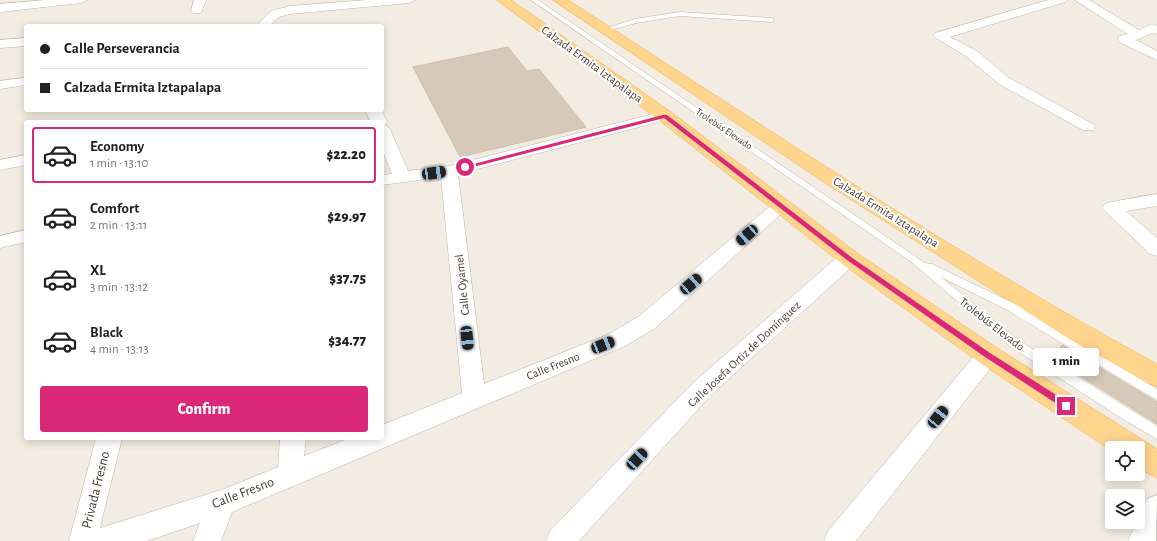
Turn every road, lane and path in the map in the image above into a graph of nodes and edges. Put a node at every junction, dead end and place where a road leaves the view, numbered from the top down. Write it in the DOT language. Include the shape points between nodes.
graph roads {
  1 [pos="81,0"];
  2 [pos="409,0"];
  3 [pos="503,0"];
  4 [pos="534,0"];
  5 [pos="559,0"];
  6 [pos="1061,0"];
  7 [pos="1081,0"];
  8 [pos="0,8"];
  9 [pos="772,20"];
  10 [pos="264,24"];
  11 [pos="604,30"];
  12 [pos="1157,30"];
  13 [pos="1139,35"];
  14 [pos="24,42"];
  15 [pos="0,44"];
  16 [pos="1157,56"];
  17 [pos="23,82"];
  18 [pos="0,85"];
  19 [pos="665,116"];
  20 [pos="1088,127"];
  21 [pos="384,135"];
  22 [pos="24,160"];
  23 [pos="0,165"];
  24 [pos="449,171"];
  25 [pos="402,178"];
  26 [pos="384,180"];
  27 [pos="1157,200"];
  28 [pos="781,206"];
  29 [pos="24,236"];
  30 [pos="0,242"];
  31 [pos="1157,249"];
  32 [pos="849,258"];
  33 [pos="914,259"];
  34 [pos="988,355"];
  35 [pos="1157,376"];
  36 [pos="1157,395"];
  37 [pos="474,398"];
  38 [pos="1157,433"];
  39 [pos="384,435"];
  40 [pos="108,440"];
  41 [pos="293,440"];
  42 [pos="373,440"];
  43 [pos="1120,441"];
  44 [pos="1145,457"];
  45 [pos="1157,465"];
  46 [pos="290,475"];
  47 [pos="222,503"];
  48 [pos="1157,508"];
  49 [pos="83,541"];
  50 [pos="104,541"];
  51 [pos="207,541"];
  52 [pos="560,541"];
  53 [pos="838,541"];
  54 [pos="1142,541"];
  1 -- 8 [label="street"];
  2 -- 10 [label="street" via="290,10 276,14"];
  3 -- 19 [label="main road, Calzada Ermita Iztapalapa"];
  4 -- 33 [label="lane, Trolebús Elevado"];
  5 -- 11 [label="main road, Calzada Ermita Iztapalapa"];
  6 -- 20 [label="street" via="939,36 972,54 1004,81"];
  7 -- 13 [label="street"];
  9 -- 11 [label="lane" via="680,14 635,21"];
  11 -- 35 [label="main road, Calzada Ermita Iztapalapa" via="838,182 1078,332"];
  12 -- 13 [label="street" via="1152,28"];
  13 -- 16 [label="street" via="1124,39"];
  14 -- 15 [label="street"];
  17 -- 18 [label="street"];
  19 -- 24 [label="street"];
  19 -- 28 [label="main road, Calzada Ermita Iztapalapa"];
  21 -- 25 [label="street"];
  22 -- 23 [label="street"];
  24 -- 25 [label="street"];
  24 -- 37 [label="street, Calle Oyamel"];
  25 -- 26 [label="street"];
  27 -- 31 [label="street" via="1111,208"];
  28 -- 32 [label="main road, Calzada Ermita Iztapalapa"];
  28 -- 37 [label="street, Calle Fresno" via="646,323 617,340"];
  29 -- 30 [label="street"];
  32 -- 34 [label="main road, Calzada Ermita Iztapalapa"];
  32 -- 52 [label="street, Calle Josefa Ortiz de Domínguez" via="702,389"];
  33 -- 36 [label="lane, Trolebús Elevado" via="1011,307"];
  33 -- 38 [label="lane, Trolebús Elevado" via="1014,343"];
  34 -- 43 [label="main road, Calzada Ermita Iztapalapa"];
  34 -- 53 [label="street"];
  37 -- 39 [label="street, Calle Fresno"];
  40 -- 49 [label="street, Privada Fresno"];
  41 -- 46 [label="street"];
  42 -- 46 [label="street, Calle Fresno"];
  44 -- 45 [label="main road"];
  46 -- 47 [label="street, Calle Fresno"];
  47 -- 50 [label="street, Calle Fresno"];
  47 -- 51 [label="street"];
  48 -- 54 [label="street"];
}
